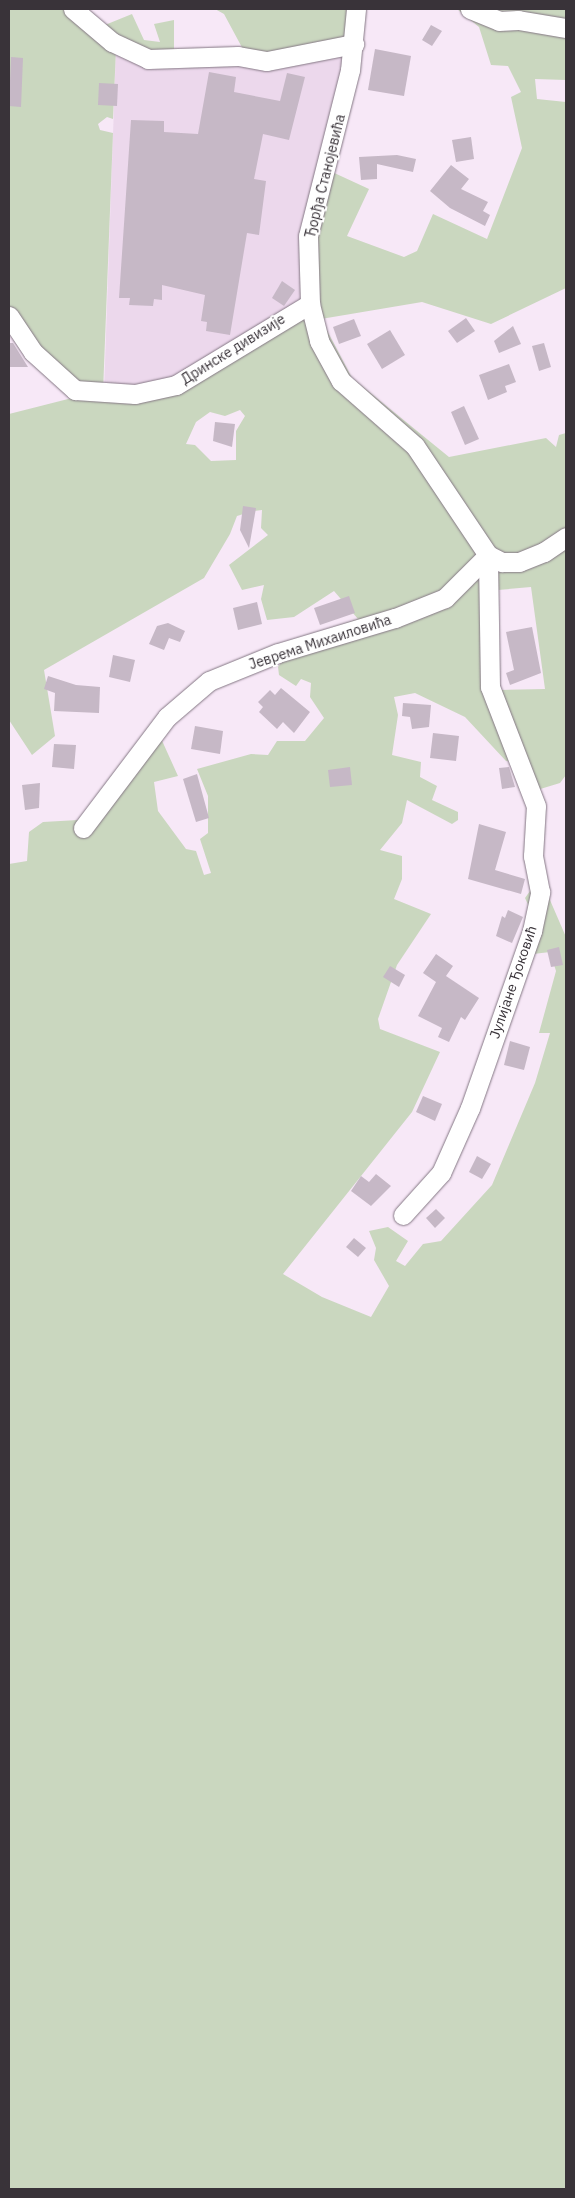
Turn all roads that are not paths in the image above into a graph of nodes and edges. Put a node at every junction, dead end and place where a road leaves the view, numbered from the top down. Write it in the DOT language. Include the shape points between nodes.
graph roads {
  1 [pos="73,9"];
  2 [pos="356,9"];
  3 [pos="470,9"];
  4 [pos="518,14"];
  5 [pos="566,28"];
  6 [pos="354,44"];
  7 [pos="310,304"];
  8 [pos="9,316"];
  9 [pos="566,537"];
  10 [pos="488,555"];
  11 [pos="83,828"];
  12 [pos="403,1215"];
  1 -- 6 [label="street" via="112,42 148,60 238,56 267,61"];
  2 -- 6 [label="street, Ђорђа Станојевића"];
  3 -- 4 [label="street" via="499,21"];
  4 -- 5 [label="street"];
  6 -- 7 [label="street, Ђорђа Станојевића" via="308,236"];
  7 -- 8 [label="street, Дринске дивизије" via="176,385 135,394 75,390 33,352"];
  7 -- 10 [label="street, Ђорђа Станојевића" via="319,341 341,381 414,446"];
  9 -- 10 [label="street" via="544,552 519,562 502,562"];
  10 -- 11 [label="street, Јеврема Михаиловића" via="445,598 395,618 278,653 209,681 167,717"];
  10 -- 12 [label="street, Јулијане Ђоковић" via="490,687 536,806 532,856 540,892 532,931 470,1108 441,1173"];
}
